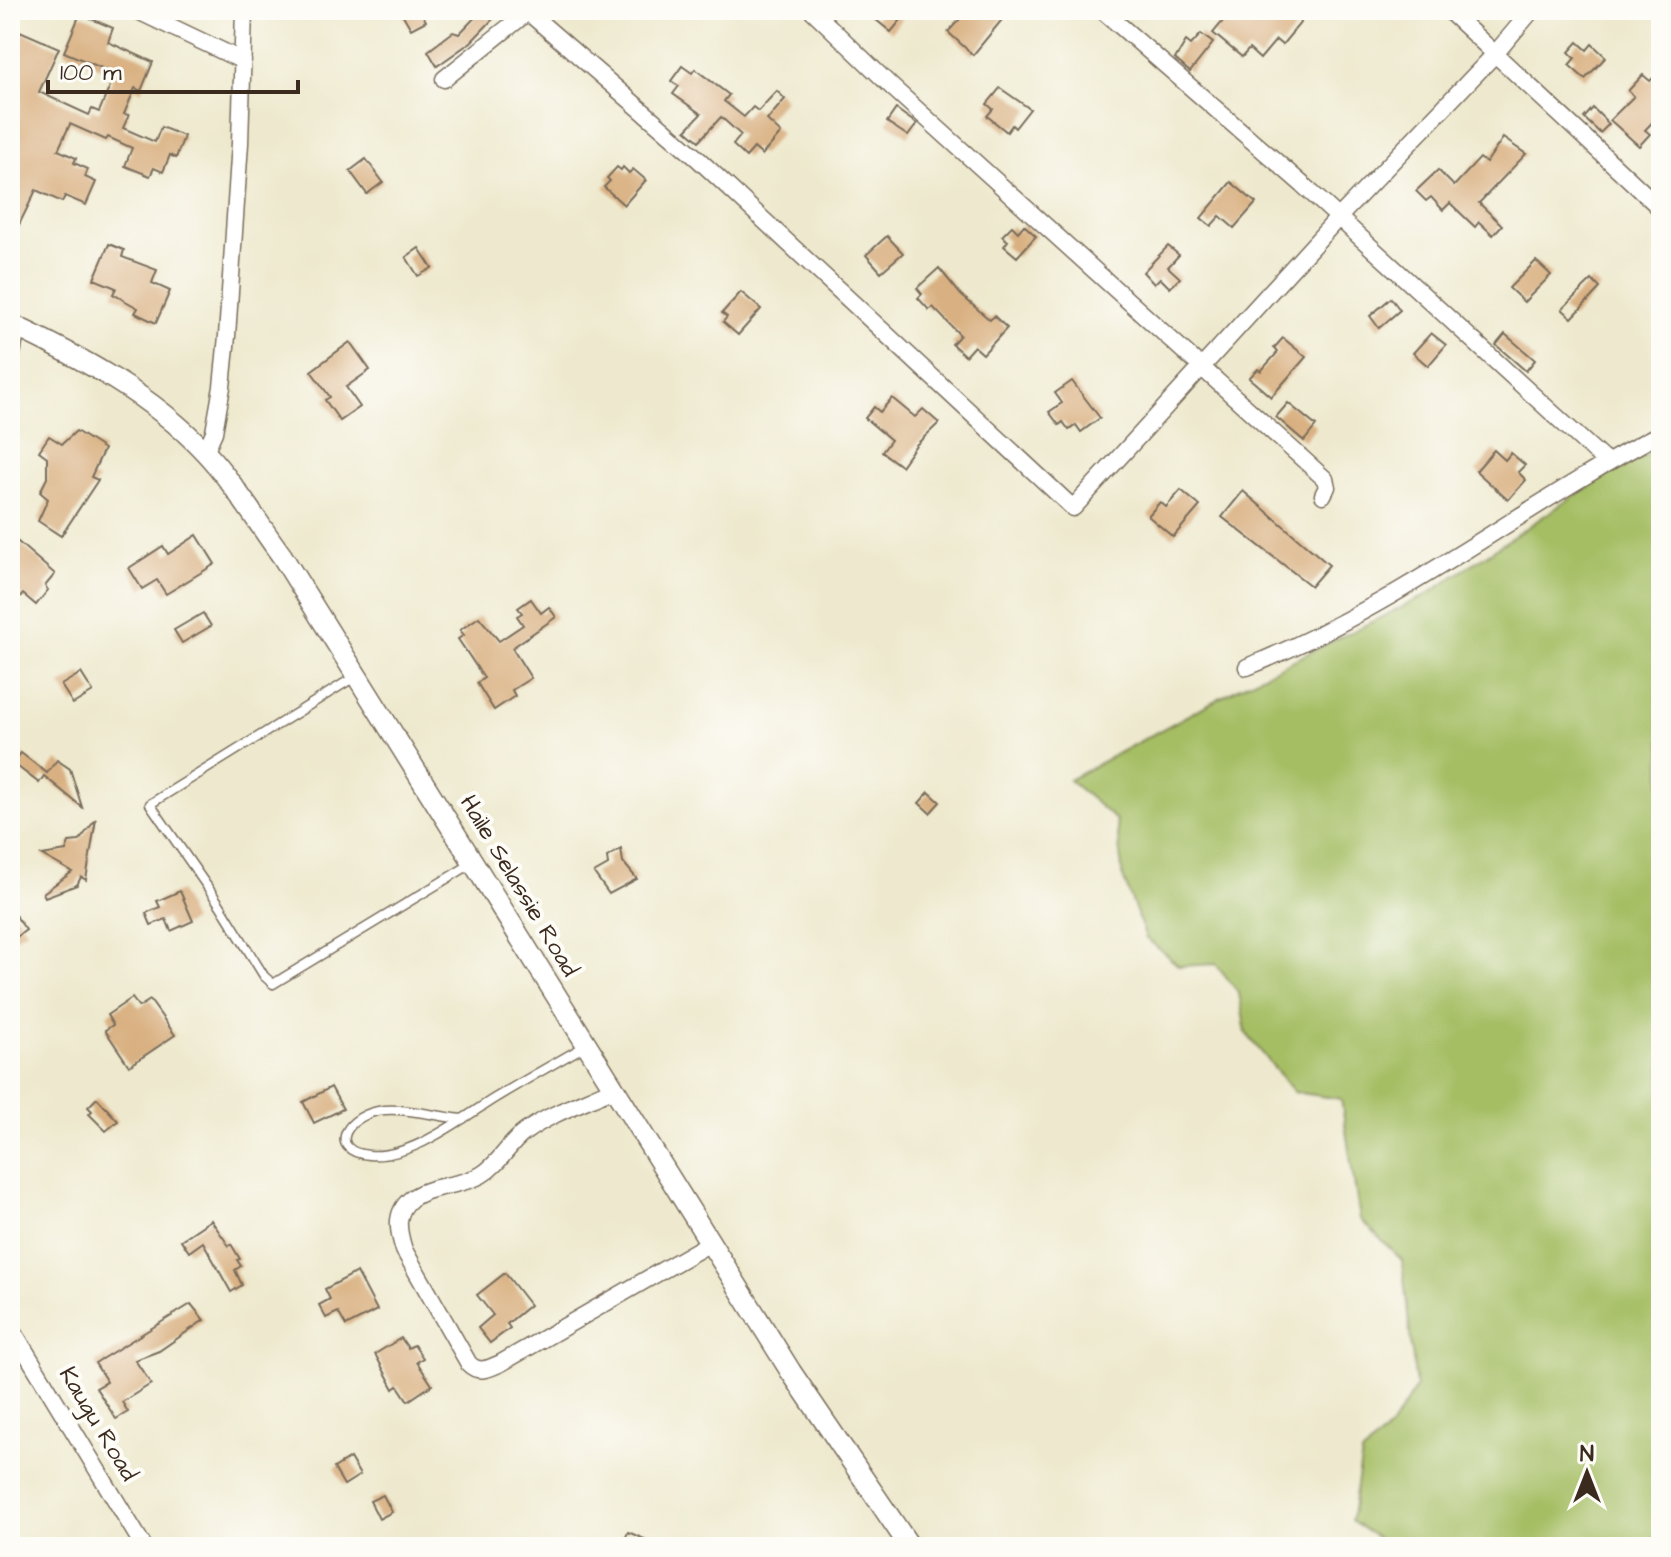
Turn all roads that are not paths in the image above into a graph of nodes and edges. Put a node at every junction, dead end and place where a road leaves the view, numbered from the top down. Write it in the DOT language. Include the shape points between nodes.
graph roads {
  1 [pos="136,10"];
  2 [pos="244,10"];
  3 [pos="812,10"];
  4 [pos="1102,10"];
  5 [pos="1448,10"];
  6 [pos="1532,10"];
  7 [pos="529,11"];
  8 [pos="1495,54"];
  9 [pos="243,61"];
  10 [pos="444,79"];
  11 [pos="1661,209"];
  12 [pos="1338,218"];
  13 [pos="14,326"];
  14 [pos="10,364"];
  15 [pos="1202,367"];
  16 [pos="1661,433"];
  17 [pos="205,452"];
  18 [pos="1606,462"];
  19 [pos="1323,495"];
  20 [pos="1247,667"];
  21 [pos="357,675"];
  22 [pos="474,862"];
  23 [pos="585,1046"];
  24 [pos="614,1088"];
  25 [pos="463,1119"];
  26 [pos="710,1243"];
  27 [pos="10,1326"];
  28 [pos="144,1547"];
  29 [pos="910,1547"];
  1 -- 9 [label="street"];
  2 -- 9 [label="street"];
  3 -- 15 [label="street"];
  4 -- 12 [label="street"];
  5 -- 8 [label="street"];
  6 -- 8 [label="street"];
  7 -- 10 [label="street"];
  7 -- 15 [label="street" via="698,159 1073,508"];
  8 -- 11 [label="street"];
  8 -- 12 [label="street"];
  9 -- 17 [label="street" via="222,387"];
  12 -- 15 [label="street"];
  12 -- 18 [label="street"];
  13 -- 14 [label="street"];
  13 -- 17 [label="street, Haile Selassie Road" via="120,384"];
  15 -- 19 [label="street" via="1325,479"];
  16 -- 18 [label="street"];
  17 -- 21 [label="street, Haile Selassie Road" via="282,556"];
  18 -- 20 [label="street" via="1435,571 1292,650"];
  21 -- 22 [label="street, Haile Selassie Road"];
  21 -- 22 [label="lane" via="150,804 273,984"];
  22 -- 23 [label="street, Haile Selassie Road"];
  23 -- 24 [label="street, Haile Selassie Road"];
  23 -- 25 [label="lane"];
  24 -- 26 [label="street, Haile Selassie Road"];
  24 -- 26 [label="street" via="525,1132 485,1173 412,1198 401,1212 398,1229 404,1250 469,1364 483,1370 501,1363"];
  25 -- 25 [label="lane" via="393,1152 369,1155 345,1139 351,1122 385,1110"];
  26 -- 29 [label="street, Haile Selassie Road"];
  27 -- 28 [label="street, Kaugu Road"];
}
